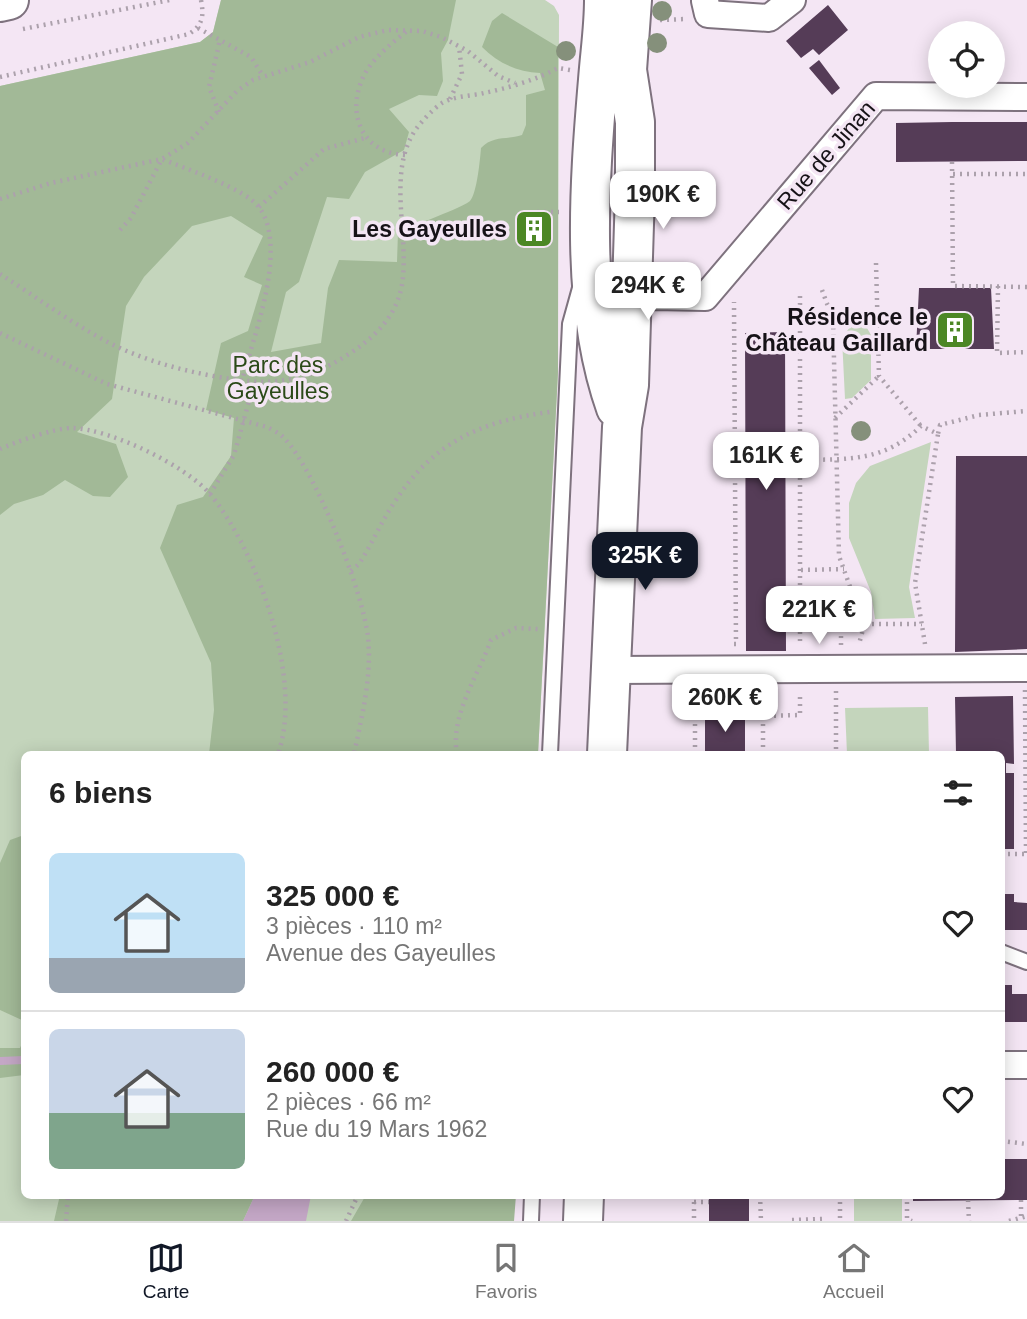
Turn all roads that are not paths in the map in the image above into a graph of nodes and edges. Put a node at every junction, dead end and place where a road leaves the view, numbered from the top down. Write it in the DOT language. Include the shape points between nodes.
graph roads {
  1 [pos="792,0"];
  2 [pos="622,6"];
  3 [pos="706,8"];
  4 [pos="1027,97"];
  5 [pos="591,246"];
  6 [pos="591,301"];
  7 [pos="631,301"];
  8 [pos="622,427"];
  9 [pos="1026,668"];
  10 [pos="611,670"];
  11 [pos="550,751"];
  12 [pos="607,751"];
  13 [pos="1005,954"];
  14 [pos="1027,962"];
  15 [pos="1005,1065"];
  16 [pos="1027,1065"];
  17 [pos="532,1199"];
  18 [pos="584,1199"];
  19 [pos="531,1221"];
  20 [pos="583,1221"];
  1 -- 3 [label="street" via="769,18"];
  2 -- 5 [label="street" via="598,77"];
  2 -- 7 [label="street" via="635,122"];
  4 -- 7 [label="street, Rue de Jinan" via="876,96 705,297 655,296"];
  5 -- 6 [label="street"];
  5 -- 11 [label="lane" via="570,324"];
  6 -- 7 [label="street"];
  6 -- 8 [label="street" via="608,386"];
  7 -- 8 [label="street" via="629,385"];
  8 -- 10 [label="street"];
  9 -- 10 [label="street"];
  10 -- 12 [label="street"];
  13 -- 14 [label="lane"];
  15 -- 16 [label="street"];
  17 -- 19 [label="lane"];
  18 -- 20 [label="street"];
}
